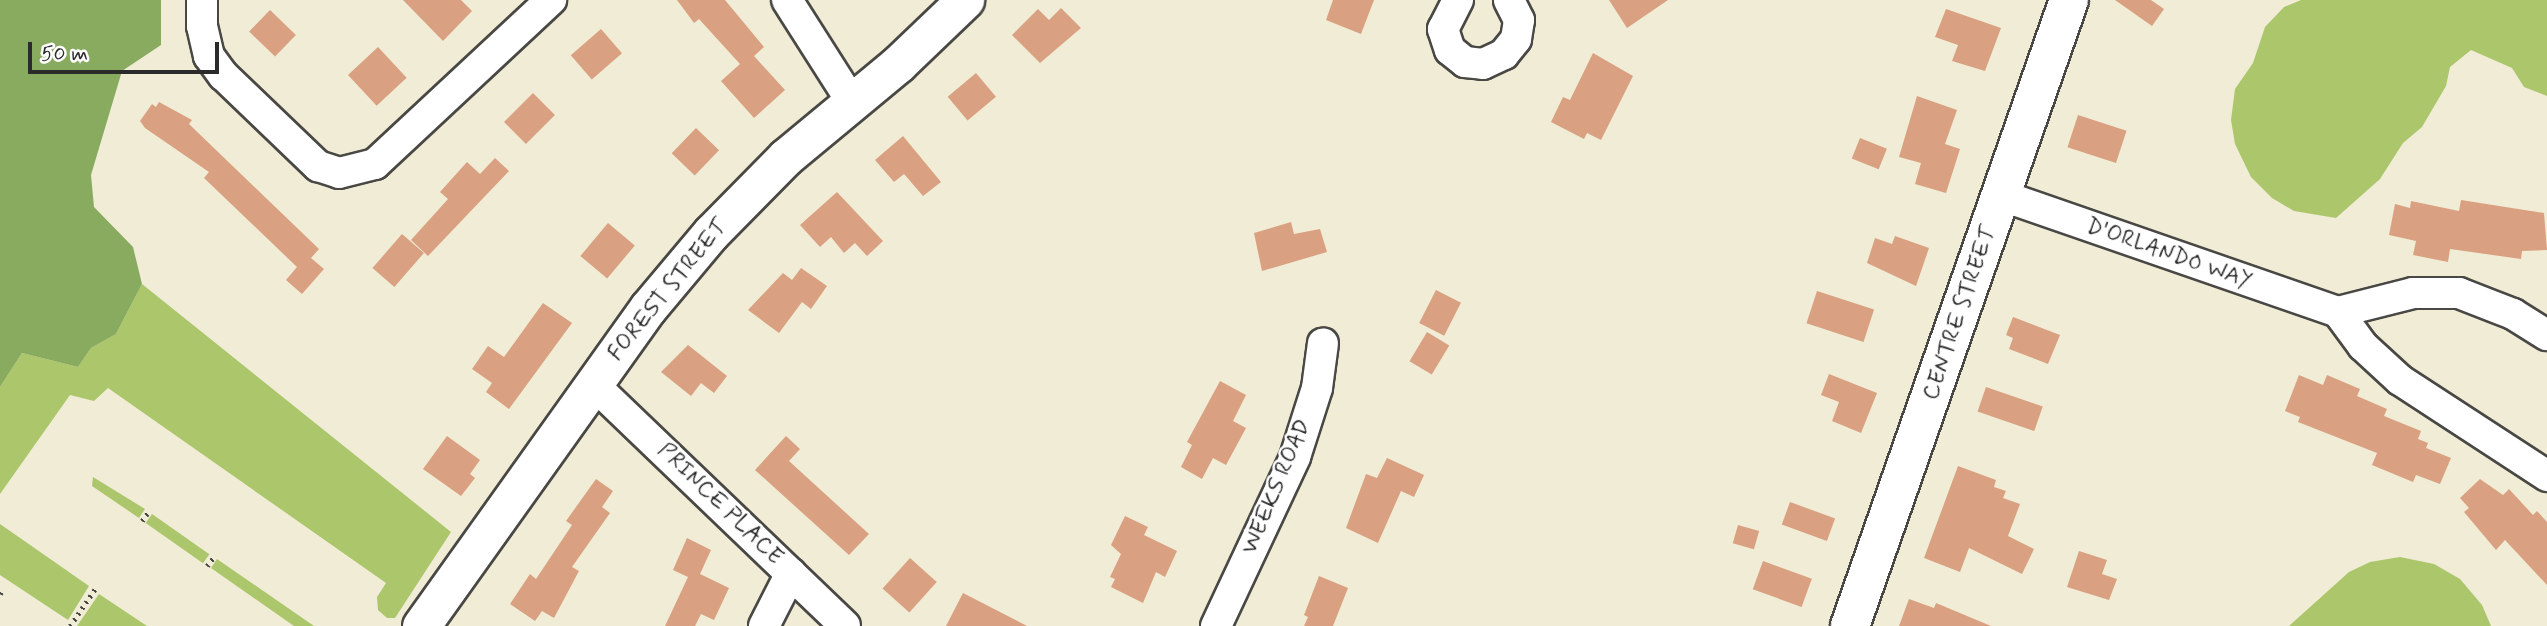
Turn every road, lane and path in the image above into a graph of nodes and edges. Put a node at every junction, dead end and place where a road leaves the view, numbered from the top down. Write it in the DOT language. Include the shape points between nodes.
graph roads {
  1 [pos="202,0"];
  2 [pos="551,0"];
  3 [pos="787,0"];
  4 [pos="965,0"];
  5 [pos="1458,0"];
  6 [pos="1509,0"];
  7 [pos="2069,0"];
  8 [pos="852,102"];
  9 [pos="2000,195"];
  10 [pos="2338,312"];
  11 [pos="2547,335"];
  12 [pos="1323,343"];
  13 [pos="593,384"];
  14 [pos="2547,476"];
  15 [pos="149,511"];
  16 [pos="142,521"];
  17 [pos="214,556"];
  18 [pos="208,566"];
  19 [pos="791,573"];
  20 [pos="97,586"];
  21 [pos="70,626"];
  22 [pos="422,626"];
  23 [pos="764,626"];
  24 [pos="845,626"];
  25 [pos="1216,626"];
  26 [pos="1850,626"];
  1 -- 2 [label="street" via="202,26 216,66 318,166 339,173 375,164"];
  3 -- 8 [label="street"];
  4 -- 8 [label="street, FOREST STREET"];
  5 -- 6 [label="street" via="1443,29 1450,50 1465,62 1483,64 1504,54 1516,39 1519,20"];
  7 -- 9 [label="main road, CENTRE STREET"];
  8 -- 13 [label="street, FOREST STREET" via="786,157 712,233 648,308"];
  9 -- 10 [label="street, D'ORLANDO WAY"];
  9 -- 26 [label="main road, CENTRE STREET"];
  10 -- 11 [label="street" via="2413,293 2459,293 2513,314"];
  10 -- 14 [label="street" via="2363,346 2400,380"];
  12 -- 25 [label="street, WEEKS ROAD" via="1317,388 1295,457"];
  13 -- 19 [label="street, PRINCE PLACE"];
  13 -- 22 [label="street, FOREST STREET"];
  15 -- 16 [label="path"];
  17 -- 18 [label="path"];
  19 -- 23 [label="street"];
  19 -- 24 [label="street, PRINCE PLACE"];
  20 -- 21 [label="path"];
}
